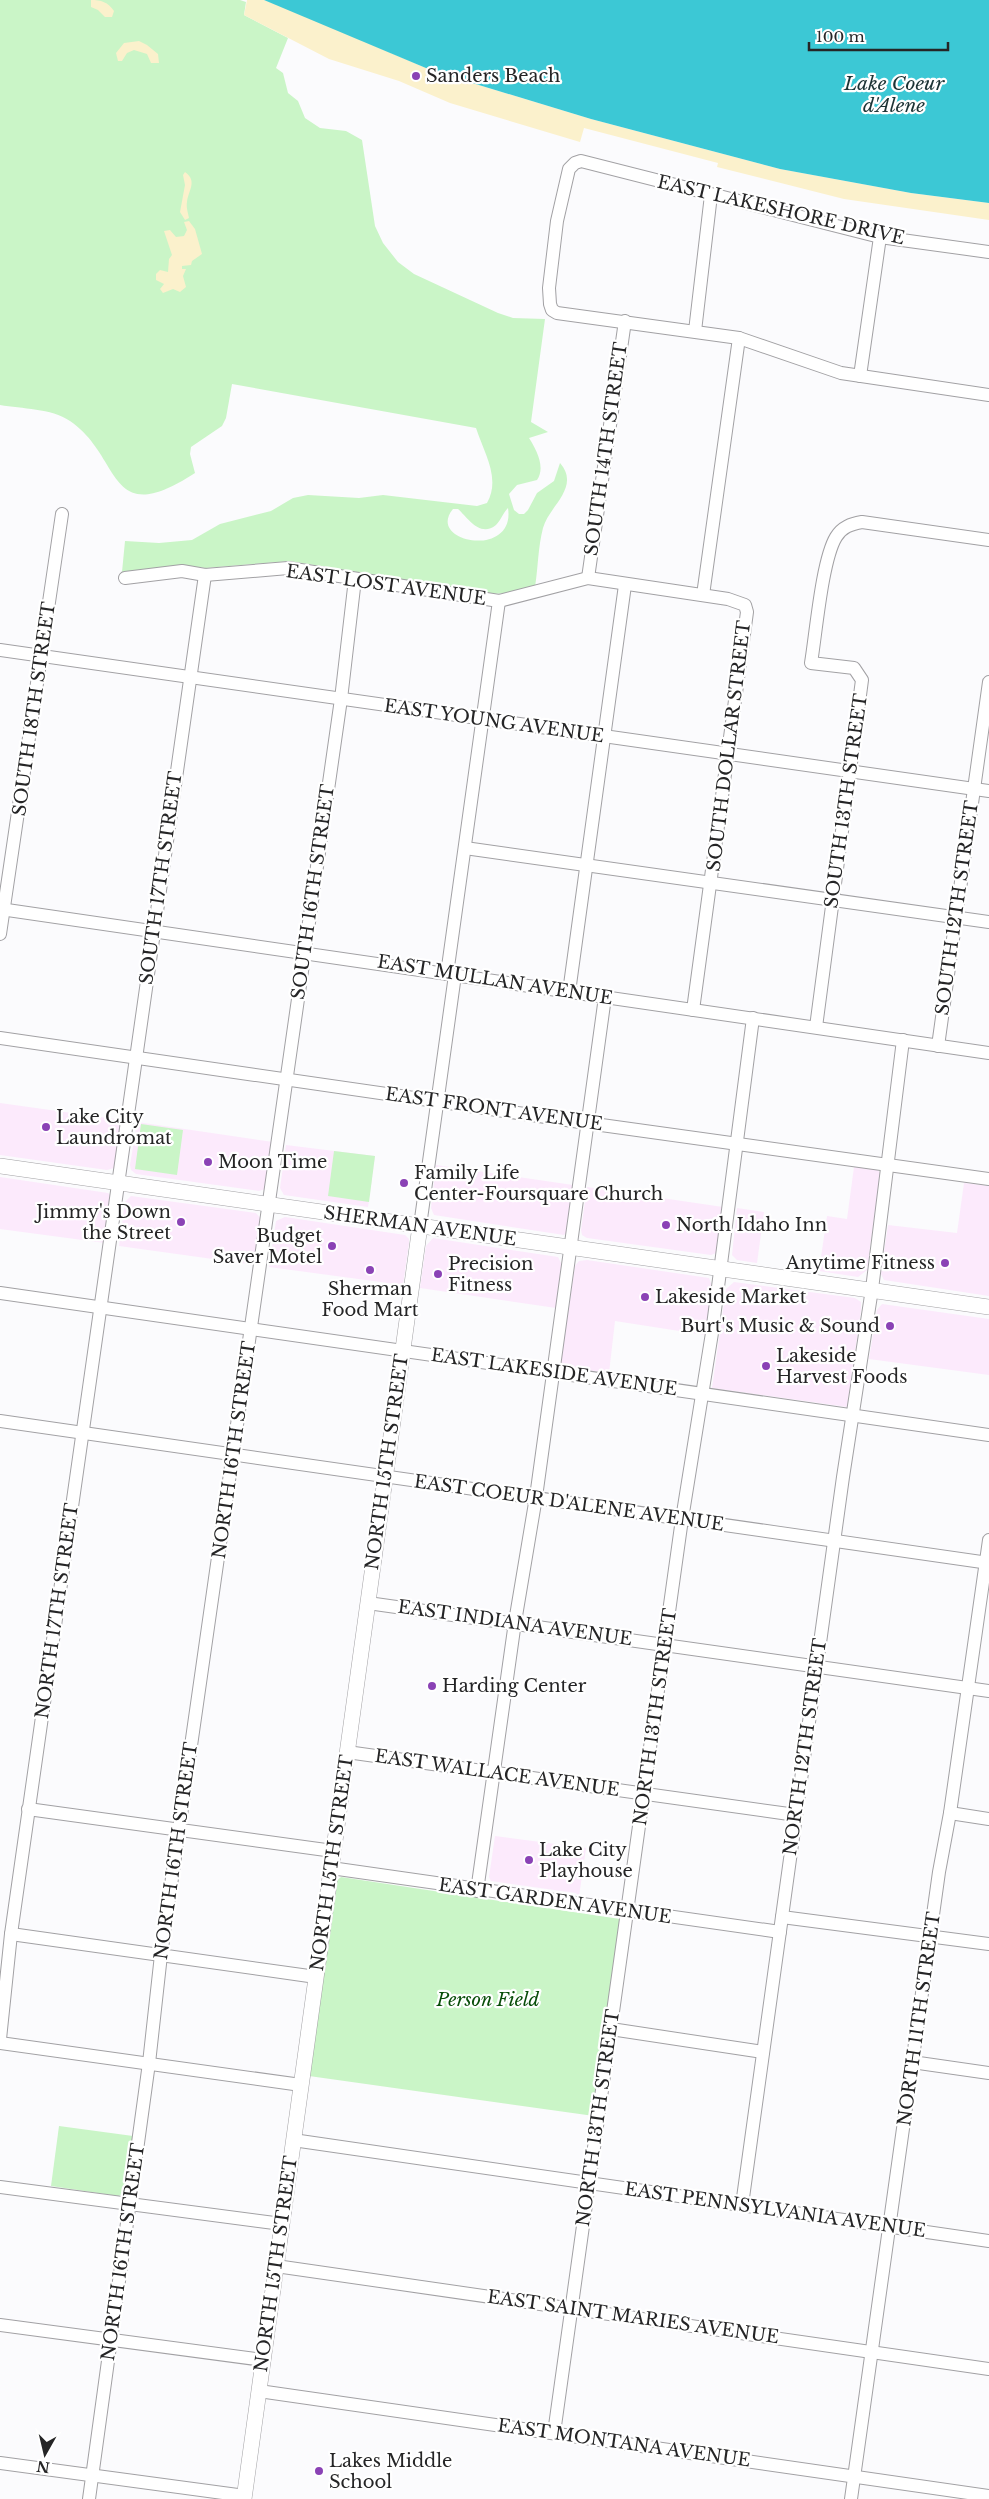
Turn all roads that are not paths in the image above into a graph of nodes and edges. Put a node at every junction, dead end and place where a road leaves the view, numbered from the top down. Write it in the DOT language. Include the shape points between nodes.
graph roads {
  1 [pos="711,195"];
  2 [pos="880,237"];
  3 [pos="989,252"];
  4 [pos="625,321"];
  5 [pos="695,331"];
  6 [pos="739,338"];
  7 [pos="860,376"];
  8 [pos="989,395"];
  9 [pos="62,514"];
  10 [pos="989,540"];
  11 [pos="205,574"];
  12 [pos="125,578"];
  13 [pos="588,578"];
  14 [pos="355,579"];
  15 [pos="625,584"];
  16 [pos="703,595"];
  17 [pos="499,601"];
  18 [pos="0,650"];
  19 [pos="42,656"];
  20 [pos="190,677"];
  21 [pos="989,682"];
  22 [pos="341,699"];
  23 [pos="483,719"];
  24 [pos="604,736"];
  25 [pos="728,754"];
  26 [pos="851,772"];
  27 [pos="973,789"];
  28 [pos="989,791"];
  29 [pos="464,848"];
  30 [pos="587,866"];
  31 [pos="711,883"];
  32 [pos="832,900"];
  33 [pos="2,909"];
  34 [pos="955,917"];
  35 [pos="989,922"];
  36 [pos="154,930"];
  37 [pos="0,934"];
  38 [pos="304,951"];
  39 [pos="451,974"];
  40 [pos="569,992"];
  41 [pos="606,997"];
  42 [pos="693,1010"];
  43 [pos="753,1018"];
  44 [pos="816,1027"];
  45 [pos="0,1038"];
  46 [pos="902,1040"];
  47 [pos="938,1046"];
  48 [pos="989,1053"];
  49 [pos="136,1058"];
  50 [pos="287,1079"];
  51 [pos="437,1100"];
  52 [pos="587,1123"];
  53 [pos="736,1143"];
  54 [pos="888,1165"];
  55 [pos="0,1166"];
  56 [pos="989,1179"];
  57 [pos="118,1182"];
  58 [pos="269,1204"];
  59 [pos="420,1226"];
  60 [pos="571,1247"];
  61 [pos="721,1268"];
  62 [pos="872,1289"];
  63 [pos="0,1293"];
  64 [pos="989,1307"];
  65 [pos="99,1308"];
  66 [pos="251,1330"];
  67 [pos="403,1351"];
  68 [pos="553,1372"];
  69 [pos="703,1394"];
  70 [pos="853,1415"];
  71 [pos="0,1422"];
  72 [pos="81,1433"];
  73 [pos="989,1435"];
  74 [pos="233,1455"];
  75 [pos="385,1476"];
  76 [pos="536,1497"];
  77 [pos="682,1519"];
  78 [pos="989,1540"];
  79 [pos="834,1542"];
  80 [pos="987,1563"];
  81 [pos="368,1603"];
  82 [pos="515,1622"];
  83 [pos="666,1643"];
  84 [pos="817,1666"];
  85 [pos="967,1688"];
  86 [pos="989,1691"];
  87 [pos="347,1752"];
  88 [pos="494,1773"];
  89 [pos="643,1794"];
  90 [pos="28,1809"];
  91 [pos="796,1814"];
  92 [pos="950,1814"];
  93 [pos="989,1819"];
  94 [pos="179,1830"];
  95 [pos="333,1851"];
  96 [pos="331,1868"];
  97 [pos="477,1890"];
  98 [pos="628,1911"];
  99 [pos="782,1918"];
  100 [pos="780,1932"];
  101 [pos="11,1934"];
  102 [pos="930,1936"];
  103 [pos="989,1944"];
  104 [pos="161,1955"];
  105 [pos="316,1977"];
  106 [pos="611,2029"];
  107 [pos="0,2041"];
  108 [pos="763,2052"];
  109 [pos="912,2062"];
  110 [pos="149,2063"];
  111 [pos="989,2073"];
  112 [pos="301,2085"];
  113 [pos="294,2140"];
  114 [pos="589,2183"];
  115 [pos="0,2187"];
  116 [pos="129,2204"];
  117 [pos="742,2205"];
  118 [pos="282,2224"];
  119 [pos="890,2227"];
  120 [pos="989,2241"];
  121 [pos="276,2266"];
  122 [pos="571,2308"];
  123 [pos="0,2325"];
  124 [pos="111,2340"];
  125 [pos="872,2351"];
  126 [pos="263,2360"];
  127 [pos="989,2369"];
  128 [pos="259,2391"];
  129 [pos="554,2433"];
  130 [pos="0,2463"];
  131 [pos="92,2476"];
  132 [pos="854,2477"];
  133 [pos="989,2496"];
  134 [pos="244,2498"];
  135 [pos="90,2499"];
  136 [pos="852,2499"];
  1 -- 2 [label="street, EAST LAKESHORE DRIVE"];
  1 -- 4 [label="street, EAST LAKESHORE DRIVE" via="581,161 569,169 557,220 549,288 552,310"];
  1 -- 5 [label="street"];
  2 -- 3 [label="street, EAST LAKESHORE DRIVE"];
  2 -- 7 [label="street"];
  4 -- 5 [label="street"];
  4 -- 13 [label="street, SOUTH 14TH STREET"];
  5 -- 6 [label="street"];
  6 -- 7 [label="street"];
  6 -- 16 [label="street"];
  7 -- 8 [label="street"];
  9 -- 19 [label="street, SOUTH 18TH STREET"];
  10 -- 26 [label="street, SOUTH 13TH STREET" via="862,522 843,529 836,537 829,555 812,663 854,668 862,680"];
  11 -- 12 [label="street, EAST LOST AVENUE" via="182,571"];
  11 -- 14 [label="street, EAST LOST AVENUE" via="288,568"];
  11 -- 20 [label="street, SOUTH 17TH STREET"];
  13 -- 15 [label="street, EAST LOST AVENUE"];
  13 -- 17 [label="street, EAST LOST AVENUE"];
  14 -- 17 [label="street, EAST LOST AVENUE"];
  14 -- 22 [label="street, SOUTH 16TH STREET"];
  15 -- 16 [label="street, EAST LOST AVENUE"];
  15 -- 24 [label="street"];
  16 -- 25 [label="street, SOUTH DOLLAR STREET" via="743,603 746,612"];
  17 -- 23 [label="street"];
  18 -- 19 [label="street, EAST YOUNG AVENUE"];
  19 -- 20 [label="street, EAST YOUNG AVENUE"];
  19 -- 33 [label="street, SOUTH 18TH STREET"];
  20 -- 22 [label="street, EAST YOUNG AVENUE"];
  20 -- 36 [label="street, SOUTH 17TH STREET"];
  21 -- 27 [label="street, SOUTH 12TH STREET"];
  22 -- 23 [label="street, EAST YOUNG AVENUE"];
  22 -- 38 [label="street, SOUTH 16TH STREET"];
  23 -- 24 [label="street, EAST YOUNG AVENUE"];
  23 -- 29 [label="street"];
  24 -- 25 [label="street, EAST YOUNG AVENUE"];
  24 -- 30 [label="street"];
  25 -- 26 [label="street, EAST YOUNG AVENUE"];
  25 -- 31 [label="street, SOUTH DOLLAR STREET"];
  26 -- 27 [label="street, EAST YOUNG AVENUE"];
  26 -- 32 [label="street, SOUTH 13TH STREET"];
  27 -- 28 [label="street, EAST YOUNG AVENUE"];
  27 -- 34 [label="street, SOUTH 12TH STREET"];
  29 -- 30 [label="street"];
  29 -- 39 [label="street"];
  30 -- 31 [label="street"];
  30 -- 40 [label="street"];
  31 -- 32 [label="street"];
  31 -- 42 [label="street, SOUTH DOLLAR STREET"];
  32 -- 34 [label="street"];
  32 -- 44 [label="street, SOUTH 13TH STREET"];
  33 -- 36 [label="street, EAST MULLAN AVENUE"];
  33 -- 37 [label="street, SOUTH 18TH STREET"];
  34 -- 35 [label="street"];
  34 -- 47 [label="street, SOUTH 12TH STREET"];
  36 -- 38 [label="street, EAST MULLAN AVENUE"];
  36 -- 49 [label="street, SOUTH 17TH STREET"];
  38 -- 39 [label="street, EAST MULLAN AVENUE"];
  38 -- 50 [label="street, SOUTH 16TH STREET"];
  39 -- 40 [label="street, EAST MULLAN AVENUE"];
  39 -- 51 [label="street"];
  40 -- 41 [label="street, EAST MULLAN AVENUE"];
  41 -- 42 [label="street, EAST MULLAN AVENUE"];
  41 -- 52 [label="street"];
  42 -- 43 [label="street, EAST MULLAN AVENUE"];
  43 -- 44 [label="street, EAST MULLAN AVENUE"];
  43 -- 53 [label="street"];
  44 -- 46 [label="street, EAST MULLAN AVENUE"];
  45 -- 49 [label="street, EAST FRONT AVENUE"];
  46 -- 47 [label="street, EAST MULLAN AVENUE"];
  46 -- 54 [label="street"];
  47 -- 48 [label="street, EAST MULLAN AVENUE"];
  49 -- 50 [label="street, EAST FRONT AVENUE"];
  49 -- 57 [label="street, SOUTH 17TH STREET"];
  50 -- 51 [label="street, EAST FRONT AVENUE"];
  50 -- 58 [label="street, SOUTH 16TH STREET"];
  51 -- 52 [label="street, EAST FRONT AVENUE"];
  51 -- 59 [label="street"];
  52 -- 53 [label="street, EAST FRONT AVENUE"];
  52 -- 60 [label="street"];
  53 -- 54 [label="street, EAST FRONT AVENUE"];
  53 -- 61 [label="street"];
  54 -- 56 [label="street, EAST FRONT AVENUE"];
  54 -- 62 [label="street"];
  55 -- 57 [label="main road, SHERMAN AVENUE"];
  57 -- 58 [label="main road, SHERMAN AVENUE"];
  57 -- 65 [label="street, NORTH 17TH STREET"];
  58 -- 59 [label="main road, SHERMAN AVENUE"];
  58 -- 66 [label="street, NORTH 16TH STREET"];
  59 -- 60 [label="main road, SHERMAN AVENUE"];
  59 -- 67 [label="main road, NORTH 15TH STREET"];
  60 -- 61 [label="main road, SHERMAN AVENUE"];
  60 -- 68 [label="street"];
  61 -- 62 [label="main road, SHERMAN AVENUE"];
  61 -- 69 [label="street, NORTH 13TH STREET"];
  62 -- 64 [label="main road, SHERMAN AVENUE"];
  62 -- 70 [label="street, NORTH 12TH STREET"];
  63 -- 65 [label="street, EAST LAKESIDE AVENUE"];
  65 -- 66 [label="street, EAST LAKESIDE AVENUE"];
  65 -- 72 [label="street, NORTH 17TH STREET"];
  66 -- 67 [label="street, EAST LAKESIDE AVENUE"];
  66 -- 74 [label="street, NORTH 16TH STREET"];
  67 -- 68 [label="street, EAST LAKESIDE AVENUE"];
  67 -- 75 [label="main road, NORTH 15TH STREET"];
  68 -- 69 [label="street, EAST LAKESIDE AVENUE"];
  68 -- 76 [label="street"];
  69 -- 70 [label="street, EAST LAKESIDE AVENUE"];
  69 -- 77 [label="street, NORTH 13TH STREET"];
  70 -- 73 [label="street, EAST LAKESIDE AVENUE"];
  70 -- 79 [label="street, NORTH 12TH STREET"];
  71 -- 72 [label="street, EAST COEUR D'ALENE AVENUE"];
  72 -- 74 [label="street, EAST COEUR D'ALENE AVENUE"];
  72 -- 90 [label="street, NORTH 17TH STREET"];
  74 -- 75 [label="street, EAST COEUR D'ALENE AVENUE"];
  74 -- 94 [label="street, NORTH 16TH STREET"];
  75 -- 76 [label="street, EAST COEUR D'ALENE AVENUE"];
  75 -- 81 [label="main road, NORTH 15TH STREET"];
  76 -- 77 [label="street, EAST COEUR D'ALENE AVENUE"];
  76 -- 82 [label="street"];
  77 -- 79 [label="street, EAST COEUR D'ALENE AVENUE"];
  77 -- 83 [label="street, NORTH 13TH STREET"];
  78 -- 80 [label="street, NORTH 11TH STREET"];
  79 -- 80 [label="street, EAST COEUR D'ALENE AVENUE"];
  79 -- 84 [label="street, NORTH 12TH STREET"];
  80 -- 85 [label="street, NORTH 11TH STREET"];
  81 -- 82 [label="street, EAST INDIANA AVENUE"];
  81 -- 87 [label="main road, NORTH 15TH STREET"];
  82 -- 83 [label="street, EAST INDIANA AVENUE"];
  82 -- 88 [label="street"];
  83 -- 84 [label="street, EAST INDIANA AVENUE"];
  83 -- 89 [label="street, NORTH 13TH STREET"];
  84 -- 85 [label="street, EAST INDIANA AVENUE"];
  84 -- 91 [label="street, NORTH 12TH STREET"];
  85 -- 86 [label="street, EAST INDIANA AVENUE"];
  85 -- 92 [label="street, NORTH 11TH STREET"];
  87 -- 88 [label="street, EAST WALLACE AVENUE"];
  87 -- 95 [label="main road, NORTH 15TH STREET"];
  88 -- 89 [label="street, EAST WALLACE AVENUE"];
  88 -- 97 [label="street"];
  89 -- 91 [label="street, EAST WALLACE AVENUE"];
  89 -- 98 [label="street, NORTH 13TH STREET"];
  90 -- 94 [label="street"];
  90 -- 101 [label="street, NORTH 17TH STREET"];
  91 -- 99 [label="street, NORTH 12TH STREET"];
  92 -- 93 [label="street"];
  92 -- 102 [label="street, NORTH 11TH STREET"];
  94 -- 95 [label="street"];
  94 -- 104 [label="street, NORTH 16TH STREET"];
  95 -- 96 [label="main road, NORTH 15TH STREET"];
  96 -- 97 [label="street, EAST GARDEN AVENUE"];
  96 -- 105 [label="main road, NORTH 15TH STREET"];
  97 -- 98 [label="street, EAST GARDEN AVENUE"];
  98 -- 100 [label="street, EAST GARDEN AVENUE"];
  98 -- 106 [label="street, NORTH 13TH STREET"];
  99 -- 100 [label="street, NORTH 12TH STREET"];
  99 -- 102 [label="street"];
  100 -- 108 [label="street, NORTH 12TH STREET"];
  101 -- 104 [label="street"];
  101 -- 107 [label="street, NORTH 17TH STREET"];
  102 -- 103 [label="street"];
  102 -- 109 [label="street, NORTH 11TH STREET"];
  104 -- 105 [label="street"];
  104 -- 110 [label="street, NORTH 16TH STREET"];
  105 -- 112 [label="main road, NORTH 15TH STREET"];
  106 -- 108 [label="street"];
  106 -- 114 [label="street, NORTH 13TH STREET"];
  107 -- 110 [label="street"];
  108 -- 117 [label="street, NORTH 12TH STREET"];
  109 -- 111 [label="street"];
  109 -- 119 [label="street, NORTH 11TH STREET"];
  110 -- 112 [label="street"];
  110 -- 116 [label="street, NORTH 16TH STREET"];
  112 -- 113 [label="main road, NORTH 15TH STREET"];
  113 -- 114 [label="street, EAST PENNSYLVANIA AVENUE"];
  113 -- 118 [label="main road, NORTH 15TH STREET"];
  114 -- 117 [label="street, EAST PENNSYLVANIA AVENUE"];
  114 -- 122 [label="street, NORTH 13TH STREET"];
  115 -- 116 [label="street"];
  116 -- 118 [label="street"];
  116 -- 124 [label="street, NORTH 16TH STREET"];
  117 -- 119 [label="street, EAST PENNSYLVANIA AVENUE"];
  118 -- 121 [label="main road, NORTH 15TH STREET"];
  119 -- 120 [label="street, EAST PENNSYLVANIA AVENUE"];
  119 -- 125 [label="street, NORTH 11TH STREET"];
  121 -- 122 [label="street, EAST SAINT MARIES AVENUE"];
  121 -- 126 [label="main road, NORTH 15TH STREET"];
  122 -- 125 [label="street, EAST SAINT MARIES AVENUE"];
  122 -- 129 [label="street, NORTH 13TH STREET"];
  123 -- 124 [label="street"];
  124 -- 126 [label="street"];
  124 -- 131 [label="street, NORTH 16TH STREET"];
  125 -- 127 [label="street, EAST SAINT MARIES AVENUE"];
  125 -- 132 [label="street, NORTH 11TH STREET"];
  126 -- 128 [label="main road, NORTH 15TH STREET"];
  128 -- 129 [label="street, EAST MONTANA AVENUE"];
  128 -- 134 [label="main road, NORTH 15TH STREET"];
  129 -- 132 [label="street, EAST MONTANA AVENUE"];
  130 -- 131 [label="street"];
  131 -- 134 [label="street"];
  131 -- 135 [label="street, NORTH 16TH STREET"];
  132 -- 133 [label="street, EAST MONTANA AVENUE"];
  132 -- 136 [label="street, NORTH 11TH STREET"];
}
